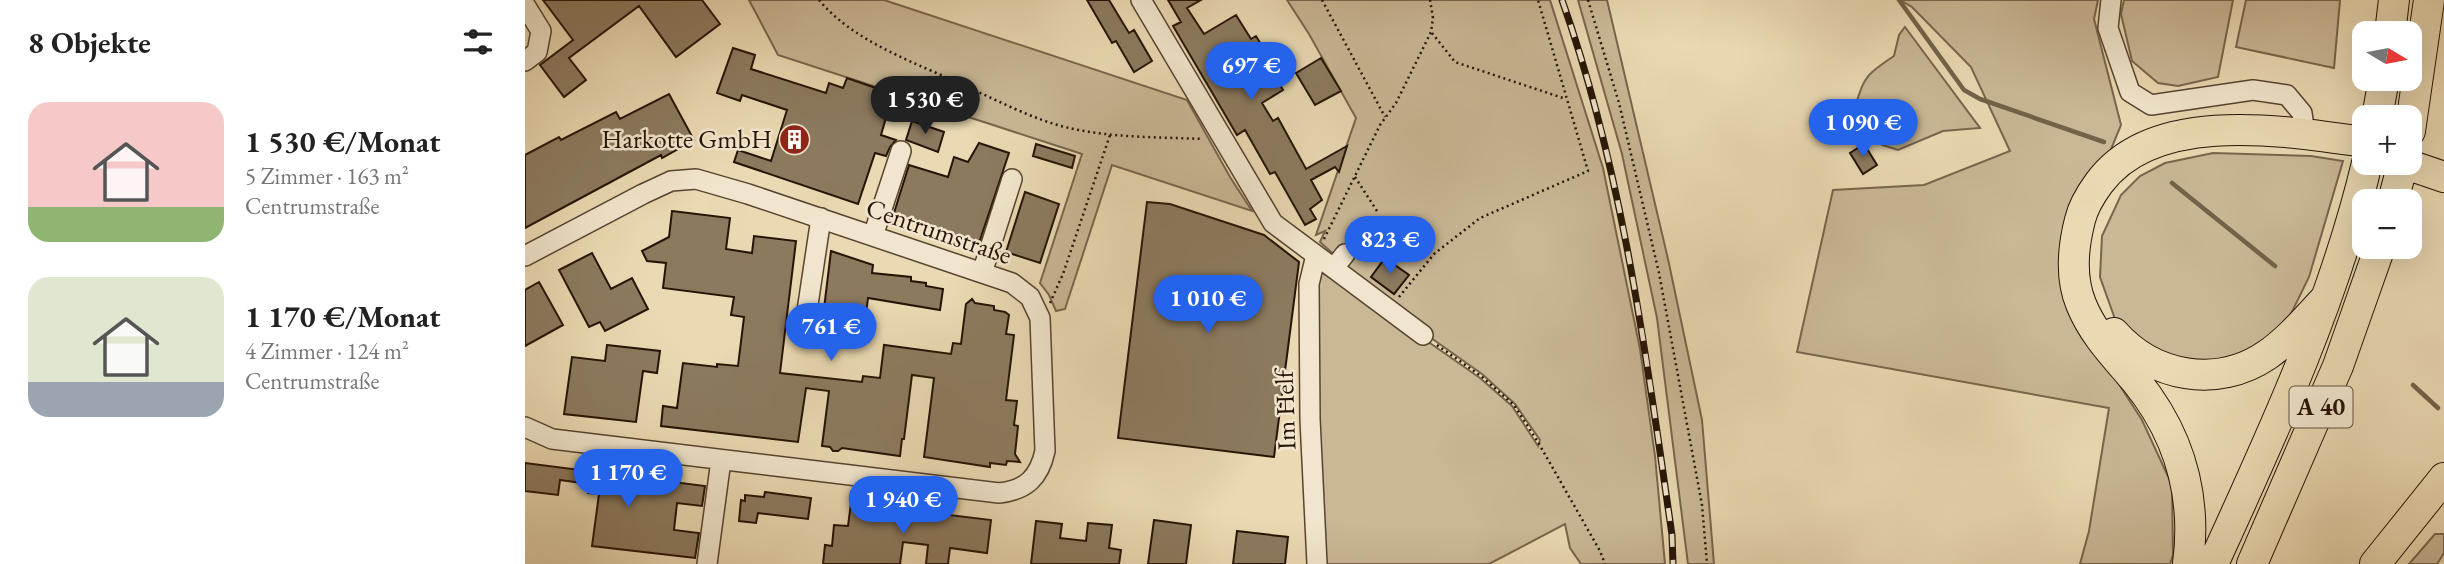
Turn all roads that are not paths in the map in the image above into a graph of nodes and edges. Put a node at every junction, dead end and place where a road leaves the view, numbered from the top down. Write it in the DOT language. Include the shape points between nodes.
graph roads {
  1 [pos="1141,0"];
  2 [pos="2111,0"];
  3 [pos="2394,0"];
  4 [pos="2429,0"];
  5 [pos="525,5"];
  6 [pos="2392,21"];
  7 [pos="525,61"];
  8 [pos="2414,105"];
  9 [pos="2305,134"];
  10 [pos="2352,140"];
  11 [pos="901,151"];
  12 [pos="2352,153"];
  13 [pos="2422,155"];
  14 [pos="2444,162"];
  15 [pos="2422,169"];
  16 [pos="2364,175"];
  17 [pos="2444,177"];
  18 [pos="1012,179"];
  19 [pos="821,218"];
  20 [pos="873,236"];
  21 [pos="1317,255"];
  22 [pos="525,257"];
  23 [pos="2376,259"];
  24 [pos="982,273"];
  25 [pos="2326,298"];
  26 [pos="807,311"];
  27 [pos="1423,335"];
  28 [pos="525,427"];
  29 [pos="721,460"];
  30 [pos="2444,478"];
  31 [pos="707,564"];
  32 [pos="1317,564"];
  33 [pos="2188,564"];
  34 [pos="2213,564"];
  35 [pos="2252,564"];
  36 [pos="2375,564"];
  1 -- 21 [label="street" via="1273,223"];
  2 -- 9 [label="street" via="2108,28 2130,92 2151,105 2253,90 2287,96 2302,113"];
  3 -- 6 [label="highway"];
  4 -- 8 [label="highway"];
  5 -- 7 [label="street" via="541,31 537,52"];
  9 -- 10 [label="highway"];
  9 -- 33 [label="highway" via="2208,131 2163,138 2106,173 2082,212 2074,257 2080,301 2090,325 2152,403 2176,447 2189,495"];
  11 -- 20 [label="street"];
  12 -- 25 [label="highway" via="2263,145 2207,146 2168,153 2119,181 2105,198 2090,236 2089,279 2103,318 2142,358 2175,372 2215,374 2252,364"];
  13 -- 14 [label="highway"];
  15 -- 17 [label="highway"];
  16 -- 25 [label="highway, A 40"];
  18 -- 24 [label="street"];
  19 -- 20 [label="street, Centrumstraße"];
  19 -- 22 [label="street, Centrumstraße" via="717,184 696,179 671,181"];
  19 -- 26 [label="street"];
  20 -- 24 [label="street, Centrumstraße"];
  21 -- 27 [label="street" via="1340,261 1389,310"];
  21 -- 32 [label="street, Im Helf" via="1309,284"];
  23 -- 35 [label="highway, A 40" via="2338,366"];
  24 -- 29 [label="street, Centrumstraße" via="1012,283 1030,297 1040,318 1045,451 1030,482 1014,492 999,493"];
  25 -- 34 [label="highway, A 40"];
  28 -- 29 [label="street" via="552,439"];
  29 -- 31 [label="street"];
  30 -- 36 [label="highway"];
}
